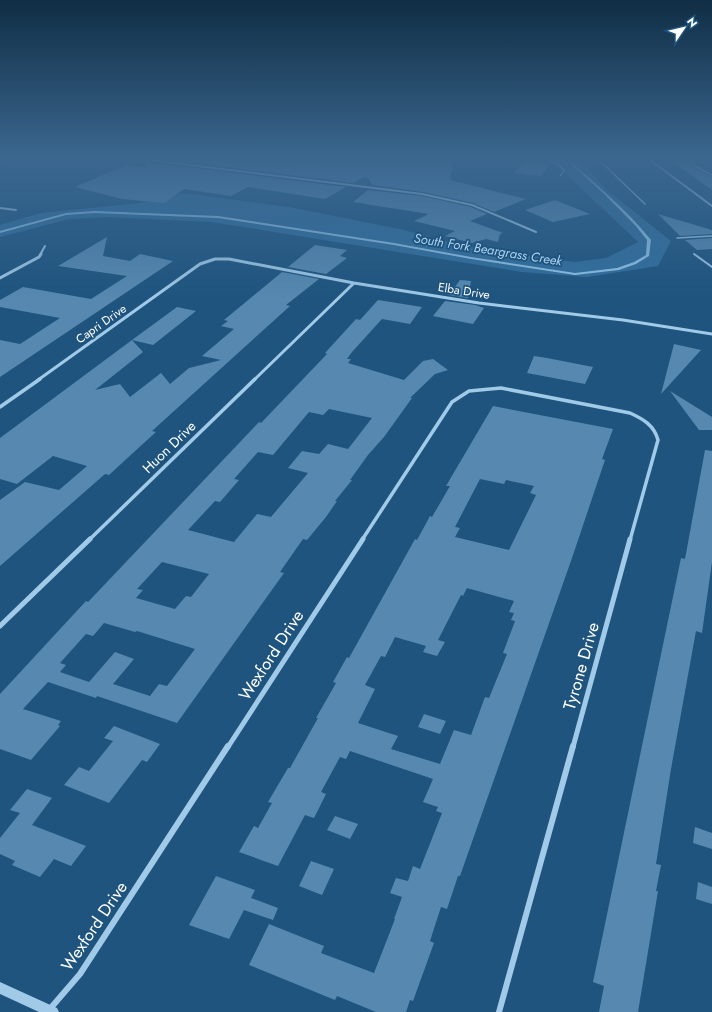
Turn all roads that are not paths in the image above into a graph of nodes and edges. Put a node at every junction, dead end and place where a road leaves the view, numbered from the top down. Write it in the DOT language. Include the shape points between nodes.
graph roads {
  1 [pos="468,204"];
  2 [pos="0,208"];
  3 [pos="16,210"];
  4 [pos="536,232"];
  5 [pos="712,236"];
  6 [pos="677,238"];
  7 [pos="45,246"];
  8 [pos="694,254"];
  9 [pos="215,259"];
  10 [pos="712,267"];
  11 [pos="0,278"];
  12 [pos="354,283"];
  13 [pos="712,334"];
  14 [pos="557,398"];
  15 [pos="0,406"];
  16 [pos="0,626"];
  17 [pos="0,988"];
  18 [pos="51,1011"];
  19 [pos="499,1012"];
  1 -- 4 [label="street"];
  2 -- 3 [label="street"];
  5 -- 6 [label="lane"];
  7 -- 11 [label="street" via="39,257"];
  8 -- 10 [label="lane"];
  9 -- 12 [label="street, Elba Drive" via="242,261"];
  9 -- 15 [label="street, Capri Drive" via="200,264"];
  12 -- 13 [label="street, Elba Drive" via="479,303 622,320"];
  12 -- 16 [label="street, Huon Drive"];
  14 -- 18 [label="street, Wexford Drive" via="489,388 469,391 452,402 80,974"];
  14 -- 19 [label="street, Tyrone Drive" via="640,417 653,428 658,440"];
  17 -- 18 [label="street"];
}
